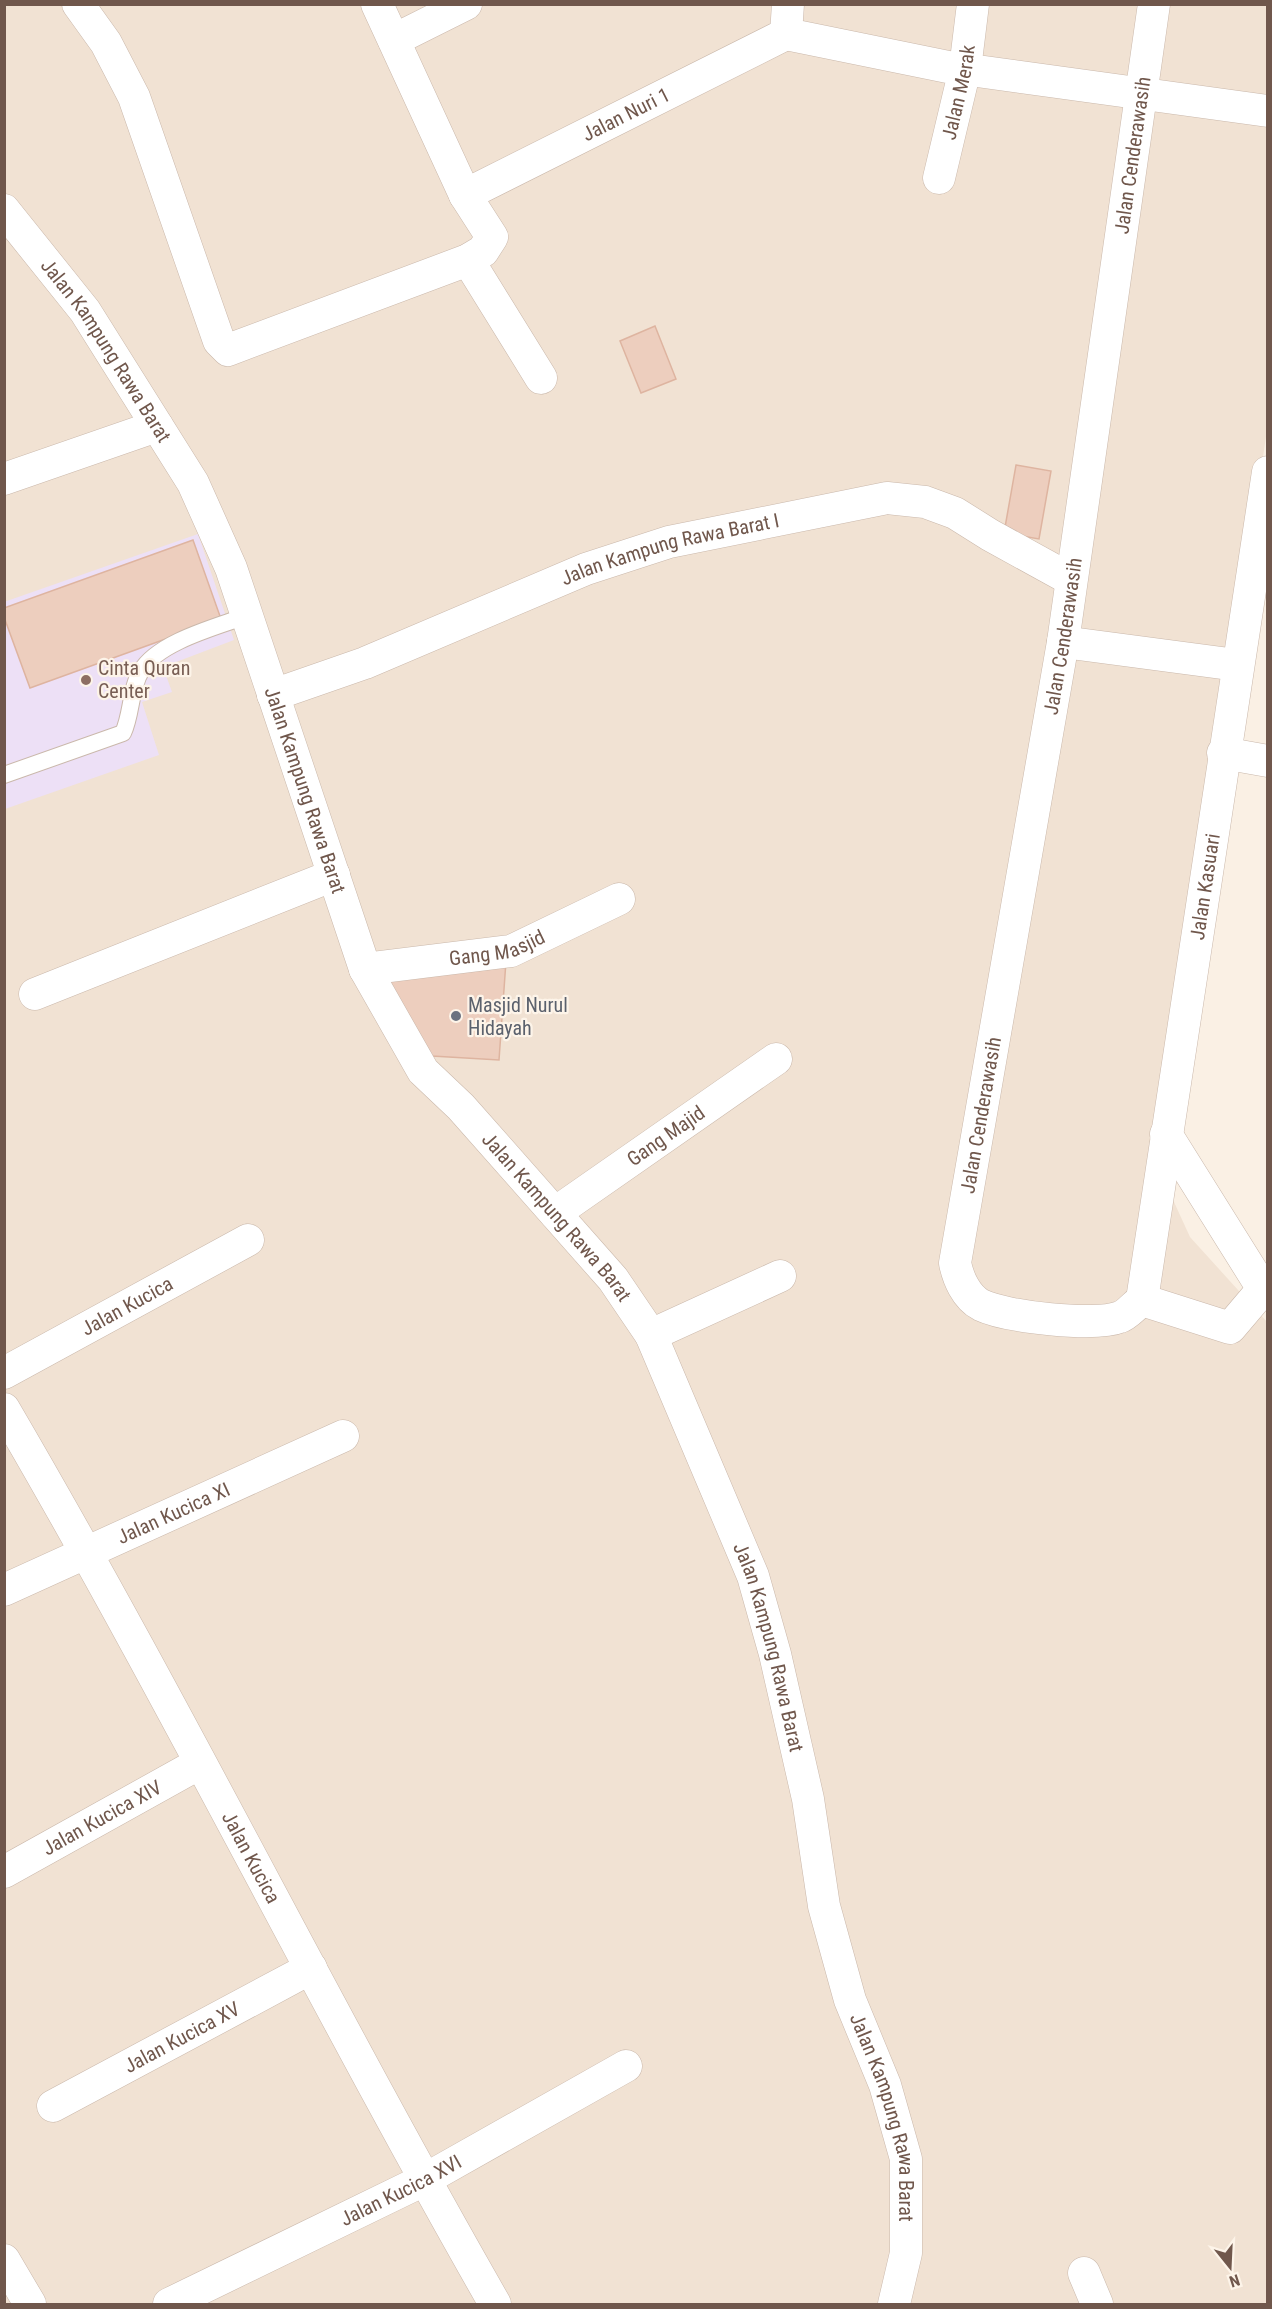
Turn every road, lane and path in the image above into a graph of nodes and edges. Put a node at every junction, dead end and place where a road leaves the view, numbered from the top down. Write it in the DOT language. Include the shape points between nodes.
graph roads {
  1 [pos="78,4"];
  2 [pos="377,4"];
  3 [pos="466,4"];
  4 [pos="973,4"];
  5 [pos="1154,4"];
  6 [pos="787,19"];
  7 [pos="394,40"];
  8 [pos="965,69"];
  9 [pos="1141,92"];
  10 [pos="1268,111"];
  11 [pos="939,178"];
  12 [pos="465,195"];
  13 [pos="4,210"];
  14 [pos="468,260"];
  15 [pos="541,378"];
  16 [pos="157,426"];
  17 [pos="1268,472"];
  18 [pos="4,479"];
  19 [pos="1070,579"];
  20 [pos="246,616"];
  21 [pos="1063,642"];
  22 [pos="1237,666"];
  23 [pos="273,695"];
  24 [pos="1245,757"];
  25 [pos="4,775"];
  26 [pos="334,875"];
  27 [pos="619,899"];
  28 [pos="365,969"];
  29 [pos="35,994"];
  30 [pos="776,1059"];
  31 [pos="1166,1134"];
  32 [pos="555,1214"];
  33 [pos="248,1240"];
  34 [pos="780,1276"];
  35 [pos="1142,1300"];
  36 [pos="651,1335"];
  37 [pos="4,1373"];
  38 [pos="4,1409"];
  39 [pos="343,1436"];
  40 [pos="88,1553"];
  41 [pos="4,1590"];
  42 [pos="200,1763"];
  43 [pos="4,1872"];
  44 [pos="310,1968"];
  45 [pos="626,2066"];
  46 [pos="53,2106"];
  47 [pos="424,2180"];
  48 [pos="4,2260"];
  49 [pos="1084,2273"];
  50 [pos="30,2304"];
  51 [pos="169,2304"];
  52 [pos="495,2304"];
  53 [pos="894,2304"];
  54 [pos="1097,2304"];
  1 -- 14 [label="street" via="106,43 134,97 219,341 228,350"];
  2 -- 7 [label="street"];
  3 -- 7 [label="street"];
  4 -- 8 [label="street, Jalan Merak"];
  5 -- 9 [label="street, Jalan Cenderawasih"];
  6 -- 8 [label="street"];
  6 -- 12 [label="street, Jalan Nuri 1"];
  7 -- 12 [label="street"];
  8 -- 9 [label="street"];
  8 -- 11 [label="street, Jalan Merak"];
  9 -- 10 [label="street"];
  9 -- 19 [label="street, Jalan Cenderawasih"];
  12 -- 14 [label="street" via="492,237 483,251"];
  13 -- 16 [label="street, Jalan Kampung Rawa Barat" via="84,311"];
  14 -- 15 [label="street"];
  16 -- 18 [label="street"];
  16 -- 20 [label="street, Jalan Kampung Rawa Barat" via="193,483 231,568"];
  17 -- 22 [label="street, Jalan Kasuari"];
  19 -- 21 [label="street, Jalan Cenderawasih"];
  19 -- 23 [label="street, Jalan Kampung Rawa Barat I" via="955,513 925,502 886,498 669,542 586,569 364,663"];
  20 -- 23 [label="street, Jalan Kampung Rawa Barat"];
  20 -- 25 [label="lane" via="164,649 141,671 123,733"];
  21 -- 22 [label="street"];
  21 -- 35 [label="street, Jalan Cenderawasih" via="955,1263 959,1282 980,1305 1015,1313 1076,1322 1120,1317"];
  22 -- 24 [label="street, Jalan Kasuari"];
  23 -- 26 [label="street, Jalan Kampung Rawa Barat"];
  24 -- 31 [label="street, Jalan Kasuari"];
  26 -- 28 [label="street, Jalan Kampung Rawa Barat"];
  26 -- 29 [label="street"];
  27 -- 28 [label="street, Gang Masjid" via="511,951"];
  28 -- 32 [label="street, Jalan Kampung Rawa Barat" via="423,1071 461,1107"];
  30 -- 32 [label="street, Gang Majid"];
  31 -- 35 [label="street, Jalan Kasuari"];
  31 -- 35 [label="street" via="1263,1289 1230,1328"];
  32 -- 36 [label="street, Jalan Kampung Rawa Barat" via="614,1279"];
  33 -- 37 [label="street, Jalan Kucica"];
  34 -- 36 [label="street"];
  36 -- 53 [label="street, Jalan Kampung Rawa Barat" via="753,1576 776,1654 808,1799 824,1906 850,2000 885,2085 906,2159 906,2253"];
  38 -- 40 [label="street, Jalan Kucica"];
  39 -- 40 [label="street, Jalan Kucica XI"];
  40 -- 41 [label="street, Jalan Kucica XI"];
  40 -- 42 [label="street, Jalan Kucica"];
  42 -- 43 [label="street, Jalan Kucica XIV"];
  42 -- 44 [label="street, Jalan Kucica"];
  44 -- 46 [label="street, Jalan Kucica XV"];
  44 -- 47 [label="street, Jalan Kucica"];
  45 -- 47 [label="street, Jalan Kucica XVI"];
  47 -- 51 [label="street, Jalan Kucica XVI"];
  47 -- 52 [label="street, Jalan Kucica"];
  48 -- 50 [label="street"];
  49 -- 54 [label="street"];
}
